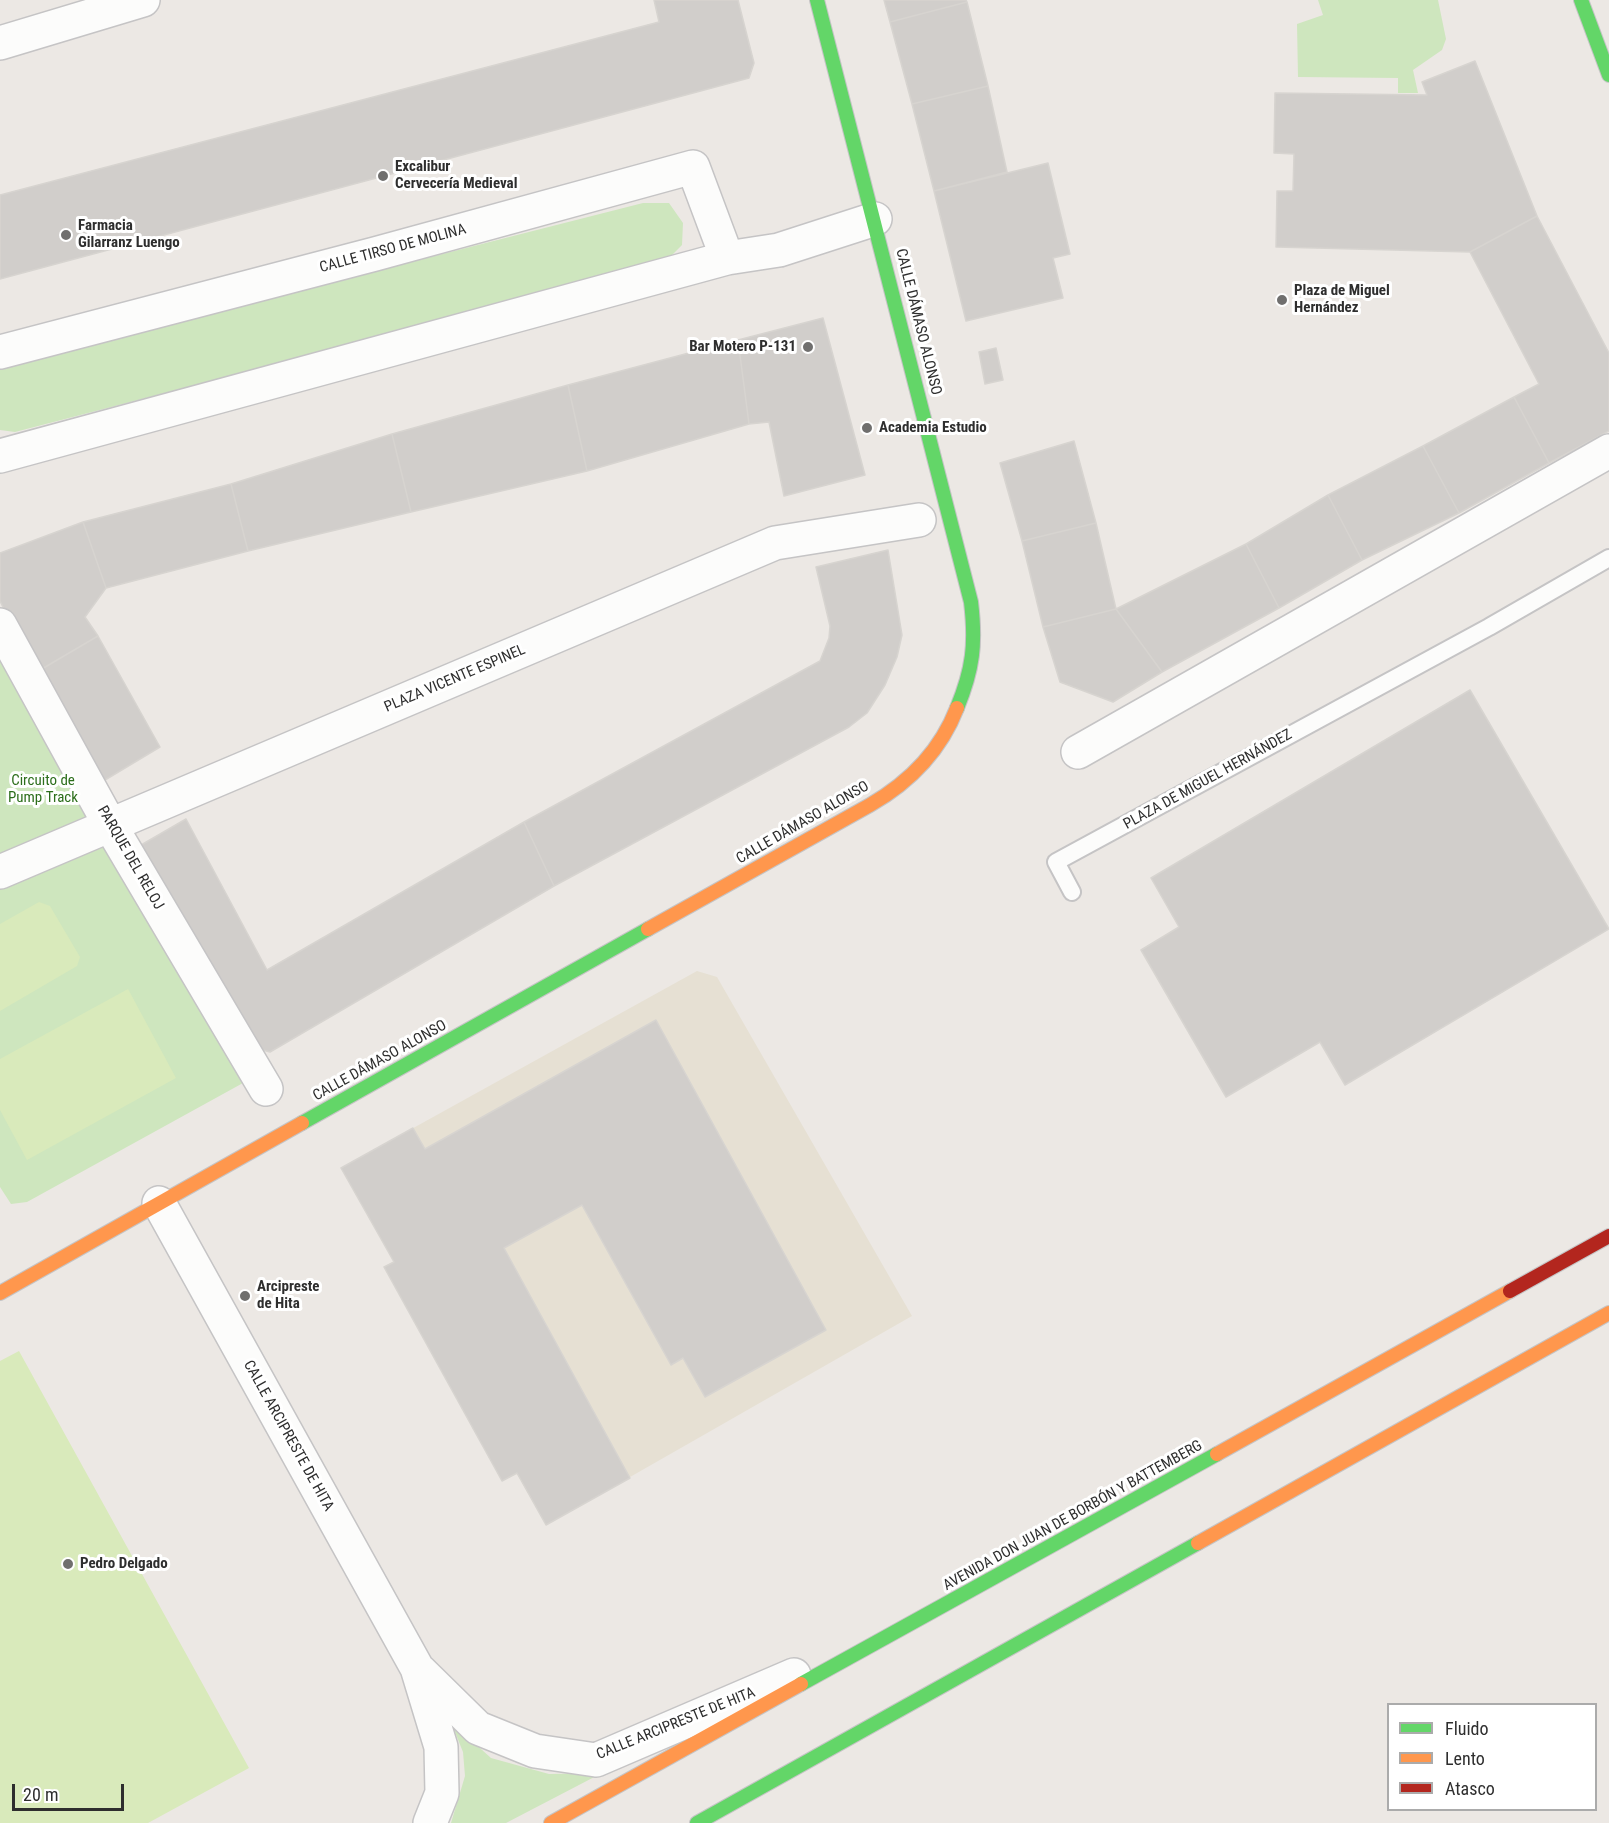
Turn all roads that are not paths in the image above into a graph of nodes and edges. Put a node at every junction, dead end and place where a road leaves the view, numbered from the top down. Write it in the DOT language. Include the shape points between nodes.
graph roads {
  1 [pos="142,0"];
  2 [pos="817,0"];
  3 [pos="1581,0"];
  4 [pos="0,43"];
  5 [pos="1609,75"];
  6 [pos="875,219"];
  7 [pos="727,258"];
  8 [pos="0,352"];
  9 [pos="1609,451"];
  10 [pos="0,456"];
  11 [pos="919,520"];
  12 [pos="1609,558"];
  13 [pos="0,625"];
  14 [pos="1078,752"];
  15 [pos="110,825"];
  16 [pos="0,872"];
  17 [pos="1072,892"];
  18 [pos="266,1089"];
  19 [pos="159,1203"];
  20 [pos="1609,1236"];
  21 [pos="0,1293"];
  22 [pos="1609,1313"];
  23 [pos="915,1623"];
  24 [pos="417,1668"];
  25 [pos="430,1823"];
  26 [pos="551,1823"];
  27 [pos="697,1823"];
  1 -- 4 [label="street"];
  2 -- 6 [label="main road, CALLE DÁMASO ALONSO"];
  3 -- 5 [label="main road"];
  6 -- 7 [label="street" via="779,250"];
  6 -- 19 [label="main road, CALLE DÁMASO ALONSO" via="974,627 973,657 963,695 938,747 899,786"];
  7 -- 8 [label="street, CALLE TIRSO DE MOLINA" via="693,167"];
  7 -- 10 [label="street"];
  9 -- 14 [label="street"];
  11 -- 15 [label="street, PLAZA VICENTE ESPINEL" via="775,543"];
  12 -- 17 [label="lane, PLAZA DE MIGUEL HERNÁNDEZ" via="1056,862"];
  13 -- 15 [label="street, PARQUE DEL RELOJ"];
  15 -- 16 [label="street, PLAZA VICENTE ESPINEL"];
  15 -- 18 [label="street, PARQUE DEL RELOJ"];
  19 -- 21 [label="main road, CALLE DÁMASO ALONSO"];
  19 -- 24 [label="street, CALLE ARCIPRESTE DE HITA"];
  20 -- 23 [label="main road, AVENIDA DON JUAN DE BORBÓN Y BATTEMBERG"];
  22 -- 27 [label="main road"];
  23 -- 24 [label="street, CALLE ARCIPRESTE DE HITA" via="596,1760 535,1751 478,1728"];
  23 -- 26 [label="main road, AVENIDA DON JUAN DE BORBÓN Y BATTEMBERG"];
  24 -- 25 [label="street, CALLE ARCIPRESTE DE HITA" via="441,1747 442,1793"];
}
